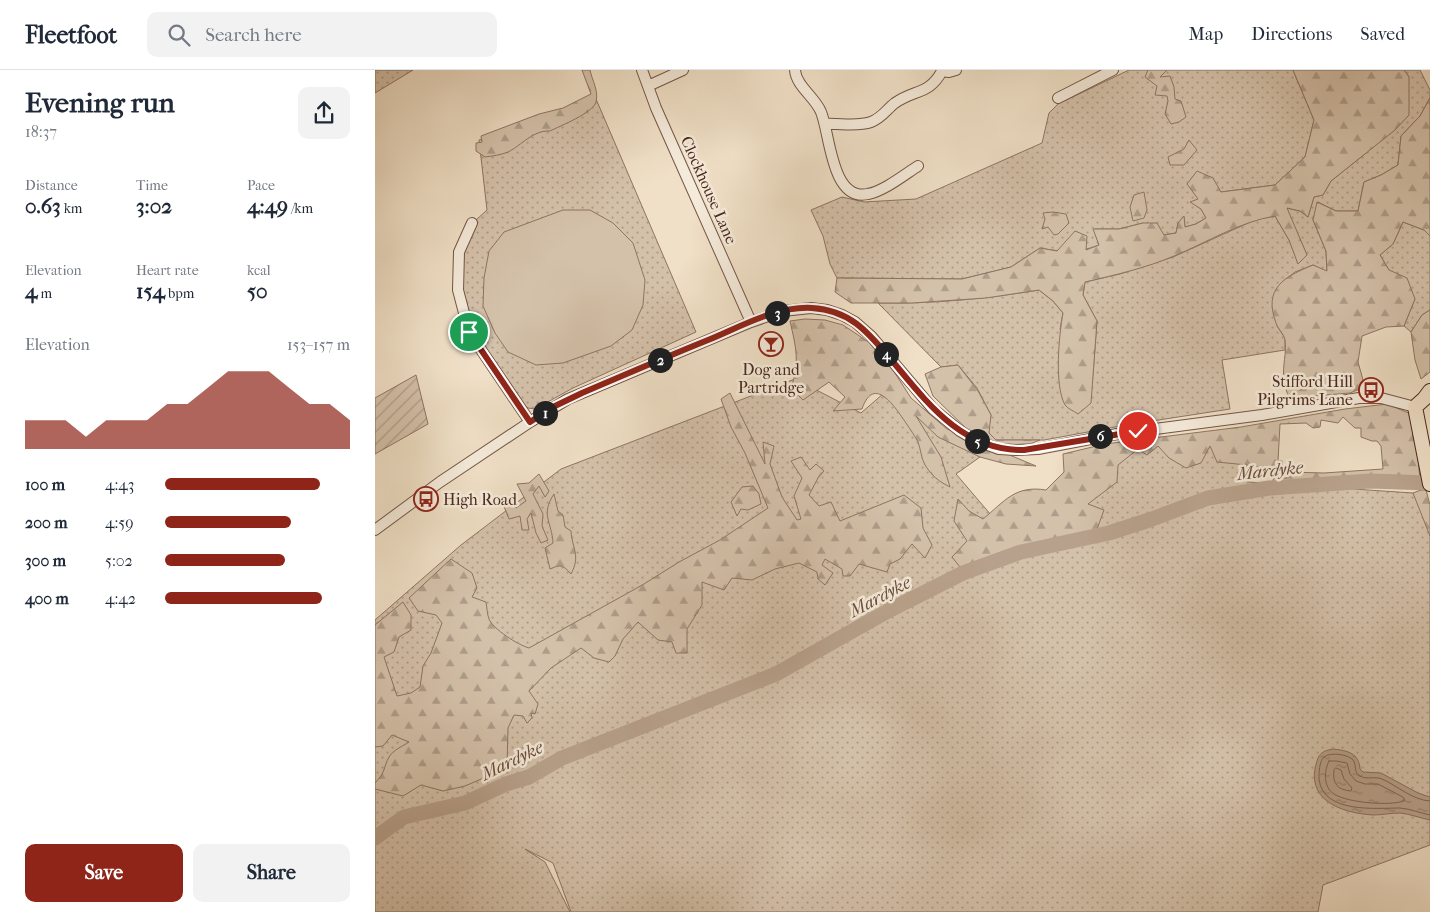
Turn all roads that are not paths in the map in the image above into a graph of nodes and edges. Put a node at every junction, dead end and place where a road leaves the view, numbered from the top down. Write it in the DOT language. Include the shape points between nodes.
graph roads {
  1 [pos="642,70"];
  2 [pos="683,70"];
  3 [pos="795,70"];
  4 [pos="941,70"];
  5 [pos="956,70"];
  6 [pos="1108,71"];
  7 [pos="647,86"];
  8 [pos="1058,98"];
  9 [pos="825,124"];
  10 [pos="918,166"];
  11 [pos="471,223"];
  12 [pos="751,322"];
  13 [pos="1430,391"];
  14 [pos="1415,407"];
  15 [pos="530,422"];
  16 [pos="1430,484"];
  17 [pos="375,530"];
  1 -- 7 [label="street, Clockhouse Lane"];
  2 -- 7 [label="street"];
  3 -- 9 [label="street" via="796,77 821,110"];
  4 -- 5 [label="street"];
  4 -- 9 [label="street" via="933,85 903,98 871,122"];
  6 -- 8 [label="street"];
  7 -- 12 [label="street, Clockhouse Lane"];
  9 -- 10 [label="street" via="839,179 850,191 871,193"];
  11 -- 15 [label="street" via="459,252 458,290 469,332"];
  12 -- 14 [label="street" via="796,309 811,308 842,314 864,329 945,420 977,441 1007,450 1038,449 1102,436 1241,418 1359,398 1381,398"];
  12 -- 15 [label="street" via="575,396"];
  13 -- 14 [label="main road"];
  14 -- 16 [label="main road"];
  15 -- 17 [label="street"];
}
